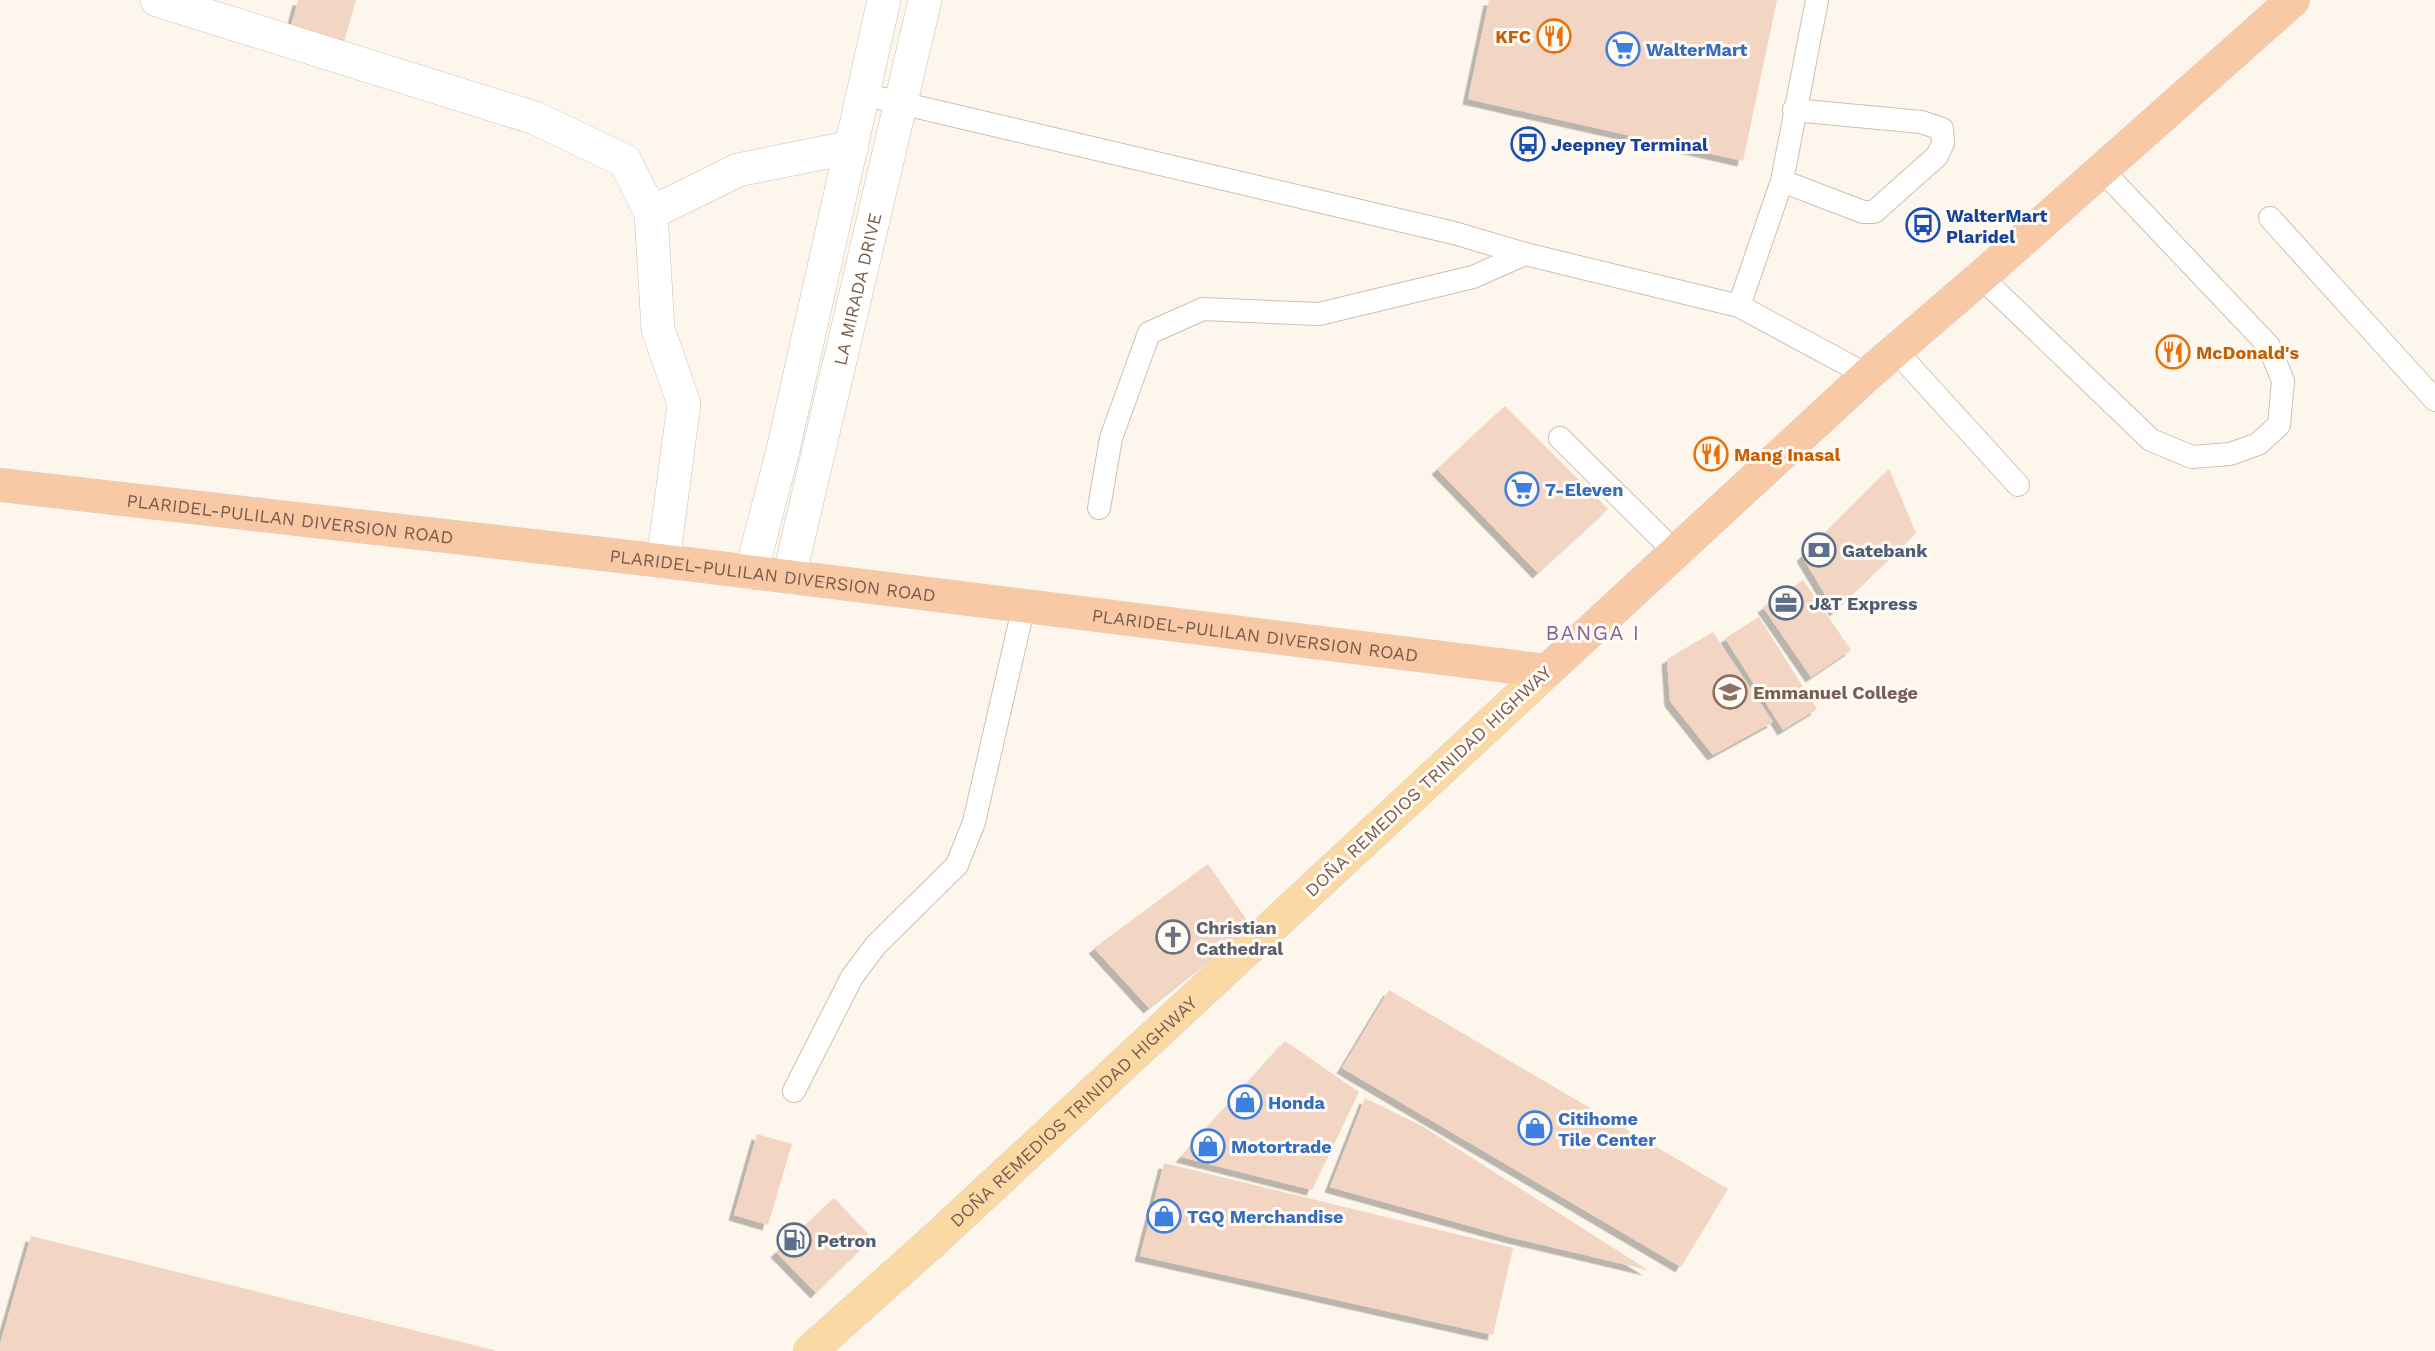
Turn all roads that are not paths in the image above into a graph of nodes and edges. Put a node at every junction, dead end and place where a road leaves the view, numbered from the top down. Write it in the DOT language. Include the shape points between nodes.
graph roads {
  1 [pos="157,0"];
  2 [pos="884,0"];
  3 [pos="925,0"];
  4 [pos="1816,0"];
  5 [pos="2293,0"];
  6 [pos="862,94"];
  7 [pos="901,102"];
  8 [pos="1794,110"];
  9 [pos="852,147"];
  10 [pos="2102,170"];
  11 [pos="1782,181"];
  12 [pos="651,213"];
  13 [pos="2270,218"];
  14 [pos="1525,254"];
  15 [pos="1982,277"];
  16 [pos="1739,306"];
  17 [pos="1896,351"];
  18 [pos="1868,375"];
  19 [pos="2435,400"];
  20 [pos="1560,438"];
  21 [pos="783,450"];
  22 [pos="816,459"];
  23 [pos="0,485"];
  24 [pos="2018,485"];
  25 [pos="1099,508"];
  26 [pos="1676,553"];
  27 [pos="663,561"];
  28 [pos="751,573"];
  29 [pos="789,577"];
  30 [pos="1024,605"];
  31 [pos="1547,671"];
  32 [pos="794,1091"];
  33 [pos="810,1351"];
  1 -- 12 [label="street" via="535,117 625,161"];
  2 -- 6 [label="street, LA MIRADA DRIVE"];
  3 -- 7 [label="street, LA MIRADA DRIVE"];
  4 -- 8 [label="lane"];
  5 -- 10 [label="highway, DOÑA REMEDIOS TRINIDAD HIGHWAY"];
  6 -- 7 [label="lane"];
  6 -- 9 [label="street, LA MIRADA DRIVE"];
  7 -- 14 [label="lane" via="1454,233"];
  7 -- 22 [label="street, LA MIRADA DRIVE"];
  8 -- 11 [label="lane"];
  8 -- 11 [label="lane" via="1922,122 1942,129 1943,143 1937,156 1874,212 1863,212"];
  9 -- 12 [label="street" via="738,170"];
  9 -- 21 [label="street, LA MIRADA DRIVE"];
  10 -- 15 [label="highway, DOÑA REMEDIOS TRINIDAD HIGHWAY"];
  10 -- 15 [label="lane" via="2269,346 2283,381 2279,425 2258,444 2192,458 2151,440"];
  11 -- 16 [label="lane"];
  12 -- 27 [label="street" via="658,328 684,404"];
  13 -- 19 [label="lane"];
  14 -- 16 [label="lane"];
  14 -- 25 [label="lane" via="1473,277 1319,314 1203,309 1149,333 1111,438"];
  15 -- 17 [label="highway, DOÑA REMEDIOS TRINIDAD HIGHWAY"];
  16 -- 18 [label="lane"];
  17 -- 18 [label="highway, DOÑA REMEDIOS TRINIDAD HIGHWAY"];
  17 -- 24 [label="lane"];
  18 -- 26 [label="highway, DOÑA REMEDIOS TRINIDAD HIGHWAY"];
  20 -- 26 [label="lane"];
  21 -- 22 [label="street"];
  21 -- 28 [label="street, LA MIRADA DRIVE"];
  22 -- 29 [label="street, LA MIRADA DRIVE"];
  23 -- 27 [label="highway, PLARIDEL-PULILAN DIVERSION ROAD"];
  26 -- 31 [label="highway, DOÑA REMEDIOS TRINIDAD HIGHWAY"];
  27 -- 28 [label="highway, PLARIDEL-PULILAN DIVERSION ROAD"];
  28 -- 29 [label="highway, PLARIDEL-PULILAN DIVERSION ROAD"];
  29 -- 30 [label="highway, PLARIDEL-PULILAN DIVERSION ROAD"];
  30 -- 31 [label="highway, PLARIDEL-PULILAN DIVERSION ROAD"];
  30 -- 32 [label="lane" via="974,822 957,865 876,945 852,977"];
  31 -- 33 [label="main road, DOÑA REMEDIOS TRINIDAD HIGHWAY" via="931,1244"];
}
